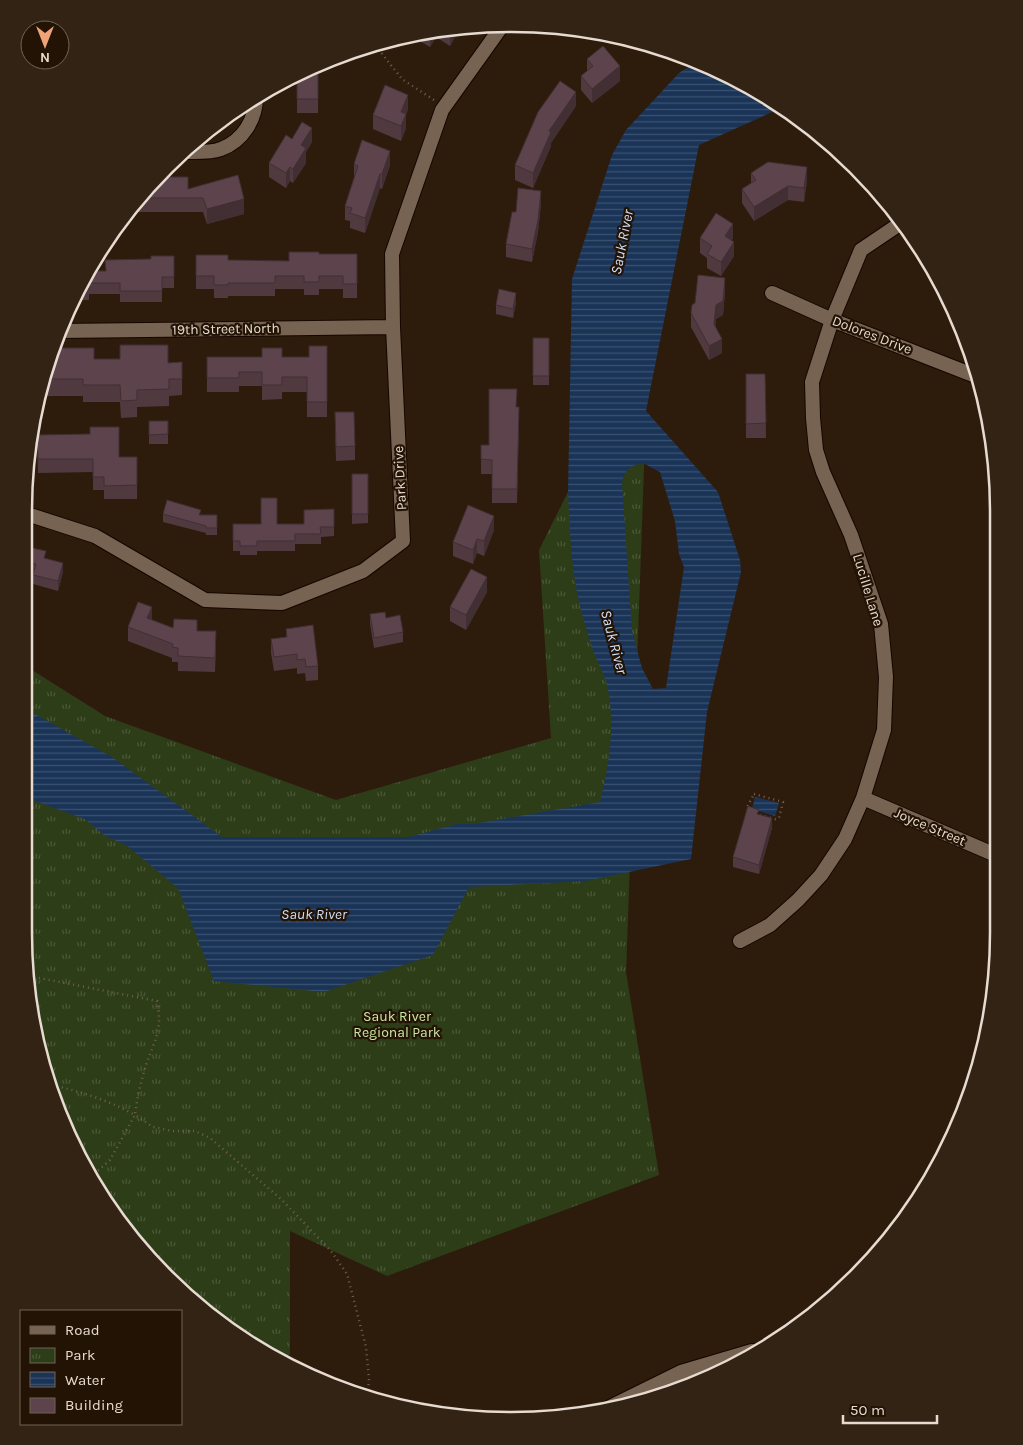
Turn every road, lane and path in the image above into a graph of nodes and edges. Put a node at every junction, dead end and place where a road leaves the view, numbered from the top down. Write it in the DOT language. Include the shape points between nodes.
graph roads {
  1 [pos="497,33"];
  2 [pos="381,51"];
  3 [pos="256,106"];
  4 [pos="442,110"];
  5 [pos="196,151"];
  6 [pos="897,227"];
  7 [pos="772,293"];
  8 [pos="832,320"];
  9 [pos="393,327"];
  10 [pos="68,331"];
  11 [pos="970,374"];
  12 [pos="32,516"];
  13 [pos="863,798"];
  14 [pos="778,818"];
  15 [pos="990,853"];
  16 [pos="740,942"];
  17 [pos="35,977"];
  18 [pos="58,1086"];
  19 [pos="135,1115"];
  20 [pos="96,1172"];
  21 [pos="737,1355"];
  22 [pos="368,1390"];
  23 [pos="630,1397"];
  1 -- 4 [label="street, Park Drive"];
  2 -- 4 [label="path" via="402,79 436,101"];
  3 -- 5 [label="street" via="249,125 237,140 221,149"];
  4 -- 9 [label="street, Park Drive" via="392,254"];
  6 -- 8 [label="street, Lucille Lane" via="861,250"];
  7 -- 8 [label="street, Dolores Drive"];
  8 -- 11 [label="street, Dolores Drive"];
  8 -- 13 [label="street, Lucille Lane" via="812,382 816,450 851,535 881,624 886,678 884,730"];
  9 -- 10 [label="street, 19th Street North"];
  9 -- 12 [label="street, Park Drive" via="403,541 363,571 282,603 205,600 95,536"];
  13 -- 15 [label="street, Joyce Street"];
  13 -- 16 [label="street, Lucille Lane" via="845,839 821,875 770,925"];
  14 -- 14 [label="path" via="783,802 754,794 746,809"];
  17 -- 19 [label="path" via="157,1001 160,1016 158,1033 137,1097"];
  18 -- 19 [label="path" via="81,1091"];
  19 -- 20 [label="path" via="110,1160"];
  19 -- 22 [label="path" via="153,1127 195,1131 210,1138 282,1200 331,1251 347,1274 366,1346"];
  21 -- 23 [label="street" via="681,1372"];
}
